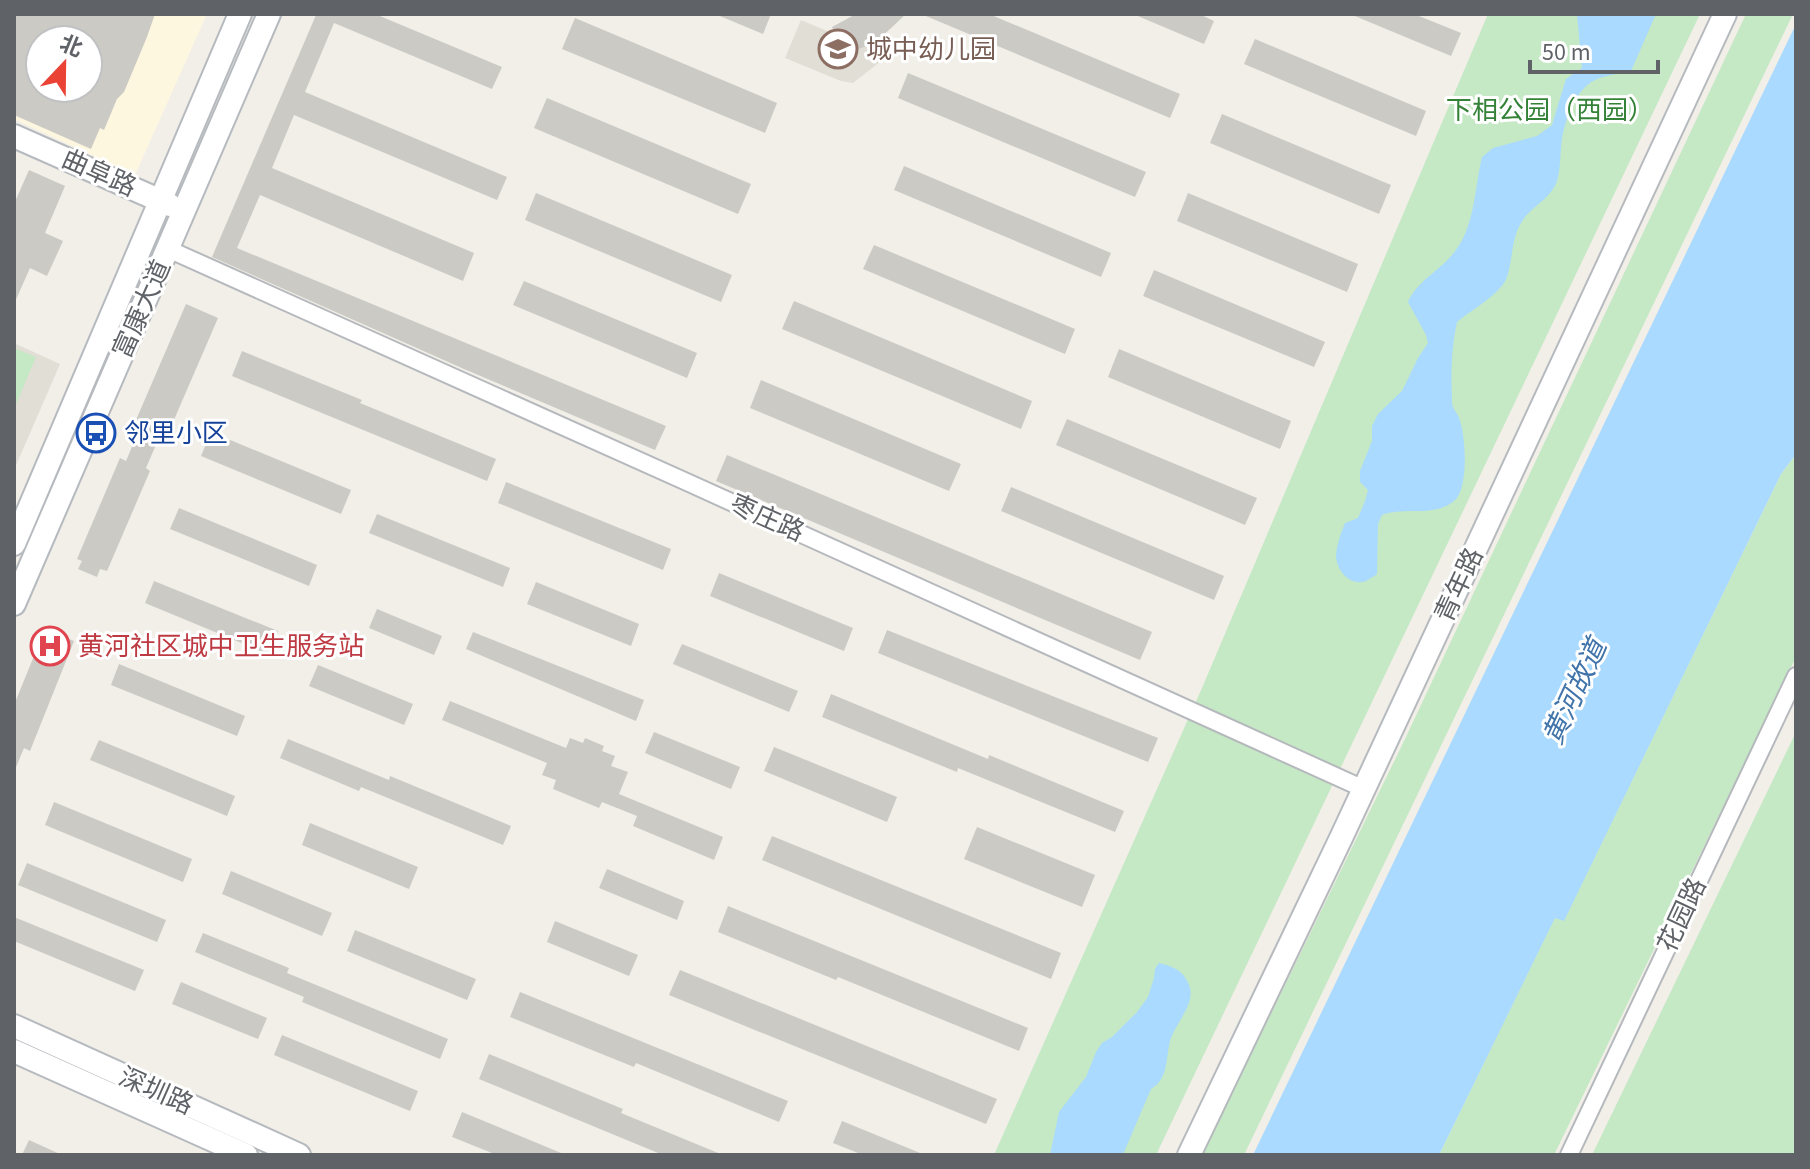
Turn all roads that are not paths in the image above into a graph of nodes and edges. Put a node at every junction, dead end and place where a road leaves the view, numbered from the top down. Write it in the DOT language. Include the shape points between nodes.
graph roads {
  1 [pos="240,14"];
  2 [pos="269,14"];
  3 [pos="1714,14"];
  4 [pos="1725,14"];
  5 [pos="14,136"];
  6 [pos="160,200"];
  7 [pos="184,211"];
  8 [pos="168,249"];
  9 [pos="14,544"];
  10 [pos="14,604"];
  11 [pos="1796,676"];
  12 [pos="1359,787"];
  13 [pos="14,1026"];
  14 [pos="14,1051"];
  15 [pos="246,1155"];
  16 [pos="299,1155"];
  17 [pos="1178,1155"];
  18 [pos="1189,1155"];
  19 [pos="1569,1155"];
  1 -- 6 [label="street, 富康大道"];
  2 -- 7 [label="street, 富康大道"];
  3 -- 12 [label="street, 青年路"];
  4 -- 12 [label="street, 青年路"];
  5 -- 6 [label="street, 曲阜路"];
  6 -- 7 [label="street, 曲阜路"];
  6 -- 9 [label="street, 富康大道"];
  7 -- 8 [label="street, 富康大道"];
  8 -- 10 [label="street, 富康大道"];
  8 -- 12 [label="street, 枣庄路"];
  11 -- 19 [label="street, 花园路"];
  12 -- 17 [label="street, 青年路"];
  12 -- 18 [label="street, 青年路"];
  13 -- 16 [label="street, 深圳路"];
  14 -- 15 [label="street, 深圳路"];
}
